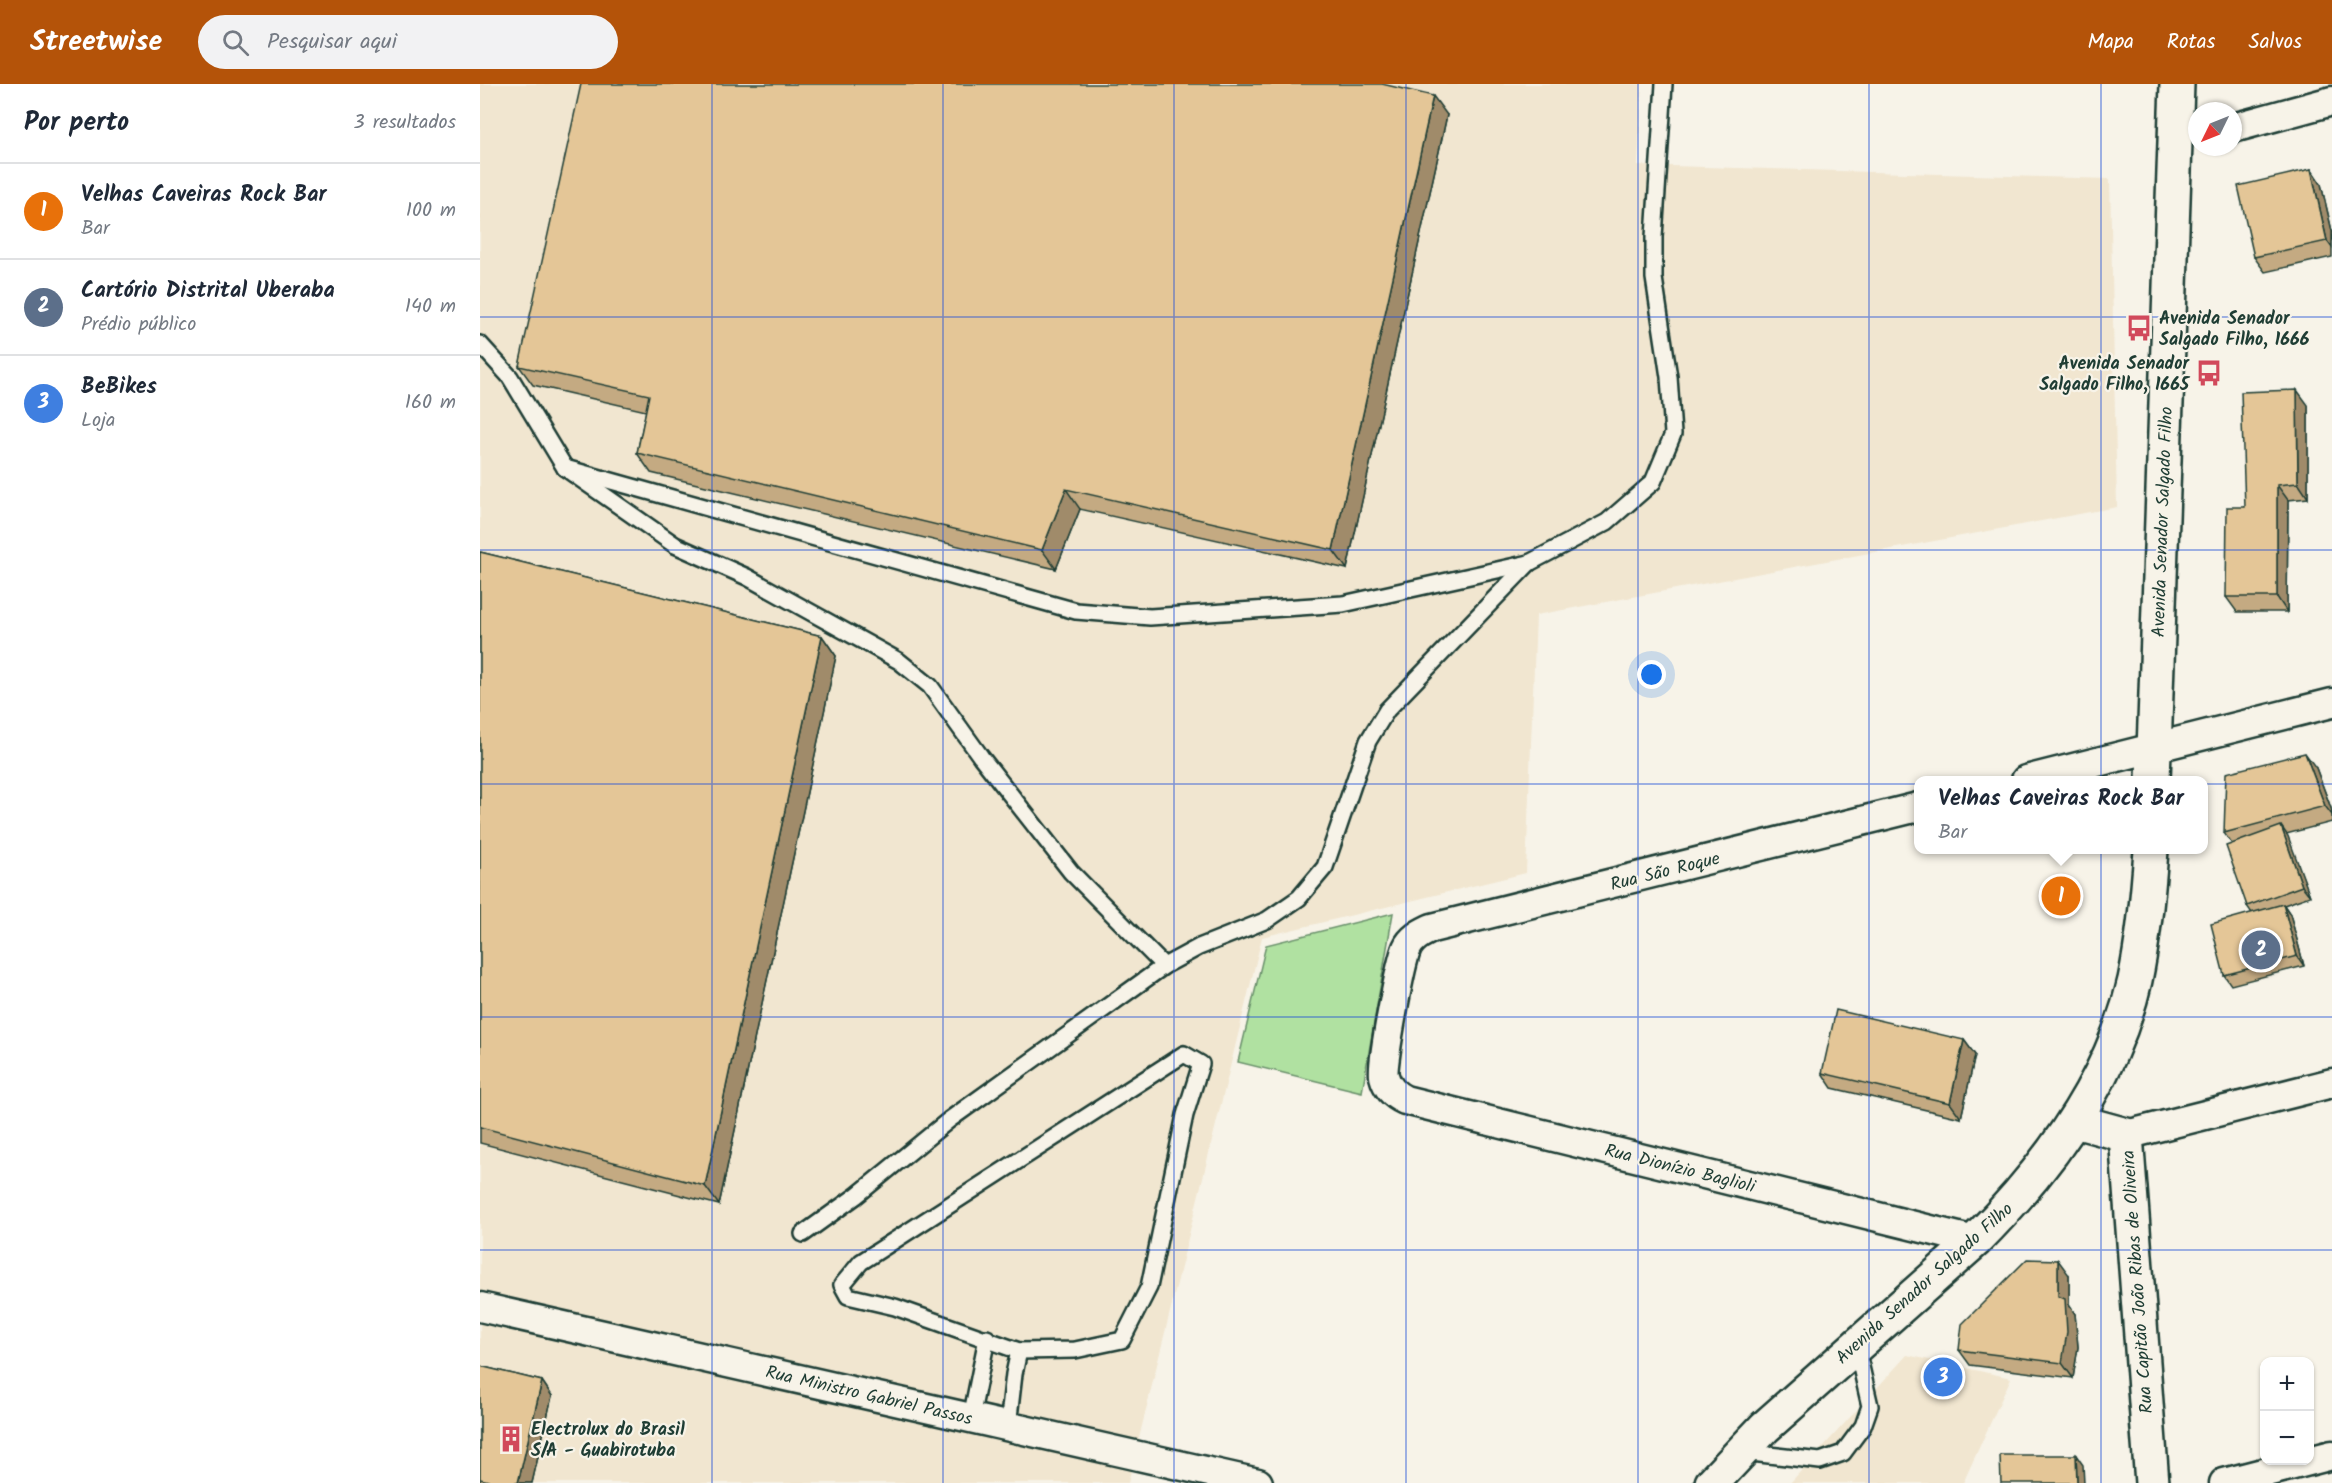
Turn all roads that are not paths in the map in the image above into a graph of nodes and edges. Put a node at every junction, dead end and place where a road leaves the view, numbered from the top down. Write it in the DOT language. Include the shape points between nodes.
graph roads {
  1 [pos="1664,84"];
  2 [pos="2177,84"];
  3 [pos="2332,101"];
  4 [pos="2242,126"];
  5 [pos="2186,140"];
  6 [pos="480,344"];
  7 [pos="565,468"];
  8 [pos="1529,563"];
  9 [pos="2332,704"];
  10 [pos="2154,765"];
  11 [pos="2060,776"];
  12 [pos="1914,808"];
  13 [pos="2151,854"];
  14 [pos="1164,966"];
  15 [pos="2332,1083"];
  16 [pos="1389,1089"];
  17 [pos="2074,1121"];
  18 [pos="2126,1135"];
  19 [pos="803,1234"];
  20 [pos="1975,1241"];
  21 [pos="480,1307"];
  22 [pos="987,1338"];
  23 [pos="1856,1345"];
  24 [pos="1019,1351"];
  25 [pos="971,1418"];
  26 [pos="1008,1426"];
  27 [pos="1740,1451"];
  28 [pos="2332,1455"];
  29 [pos="1258,1483"];
  30 [pos="1712,1483"];
  31 [pos="2152,1483"];
  32 [pos="2224,1483"];
  1 -- 8 [label="lane" via="1654,278 1673,434 1653,482 1607,522"];
  2 -- 5 [label="main road, Avenida Senador Salgado Filho"];
  3 -- 4 [label="street"];
  5 -- 10 [label="main road, Avenida Senador Salgado Filho"];
  6 -- 7 [label="lane" via="510,377"];
  7 -- 8 [label="lane" via="1076,611 1150,617 1342,604"];
  7 -- 14 [label="lane" via="675,545 747,577 889,656 930,686 1071,872"];
  8 -- 14 [label="lane" via="1387,710 1368,741 1325,867 1299,898 1267,920 1199,947"];
  9 -- 10 [label="street"];
  10 -- 11 [label="street"];
  12 -- 16 [label="street, Rua São Roque" via="1432,928 1413,939 1404,958 1383,1067"];
  13 -- 17 [label="main road, Avenida Senador Salgado Filho" via="2134,982 2111,1050"];
  14 -- 19 [label="lane" via="949,1120"];
  15 -- 18 [label="street"];
  16 -- 20 [label="street, Rua Dionízio Baglioli" via="1416,1103"];
  17 -- 18 [label="main road, Rua Capitão João Ribas de Oliveira"];
  17 -- 20 [label="main road, Avenida Senador Salgado Filho" via="2029,1184"];
  18 -- 31 [label="main road, Rua Capitão João Ribas de Oliveira"];
  20 -- 23 [label="main road, Avenida Senador Salgado Filho"];
  21 -- 25 [label="street, Rua Ministro Gabriel Passos"];
  22 -- 24 [label="lane"];
  22 -- 24 [label="lane" via="895,1307 848,1296 842,1285 861,1262 1184,1054 1201,1064 1185,1115 1149,1287 1122,1340 1075,1350"];
  22 -- 25 [label="lane"];
  23 -- 27 [label="main road, Avenida Senador Salgado Filho"];
  23 -- 27 [label="lane" via="1870,1406 1863,1426 1843,1453 1820,1461"];
  24 -- 26 [label="lane"];
  25 -- 26 [label="street, Rua Ministro Gabriel Passos"];
  26 -- 29 [label="street, Rua Ministro Gabriel Passos"];
  27 -- 30 [label="main road, Avenida Senador Salgado Filho"];
  28 -- 32 [label="street"];
}
